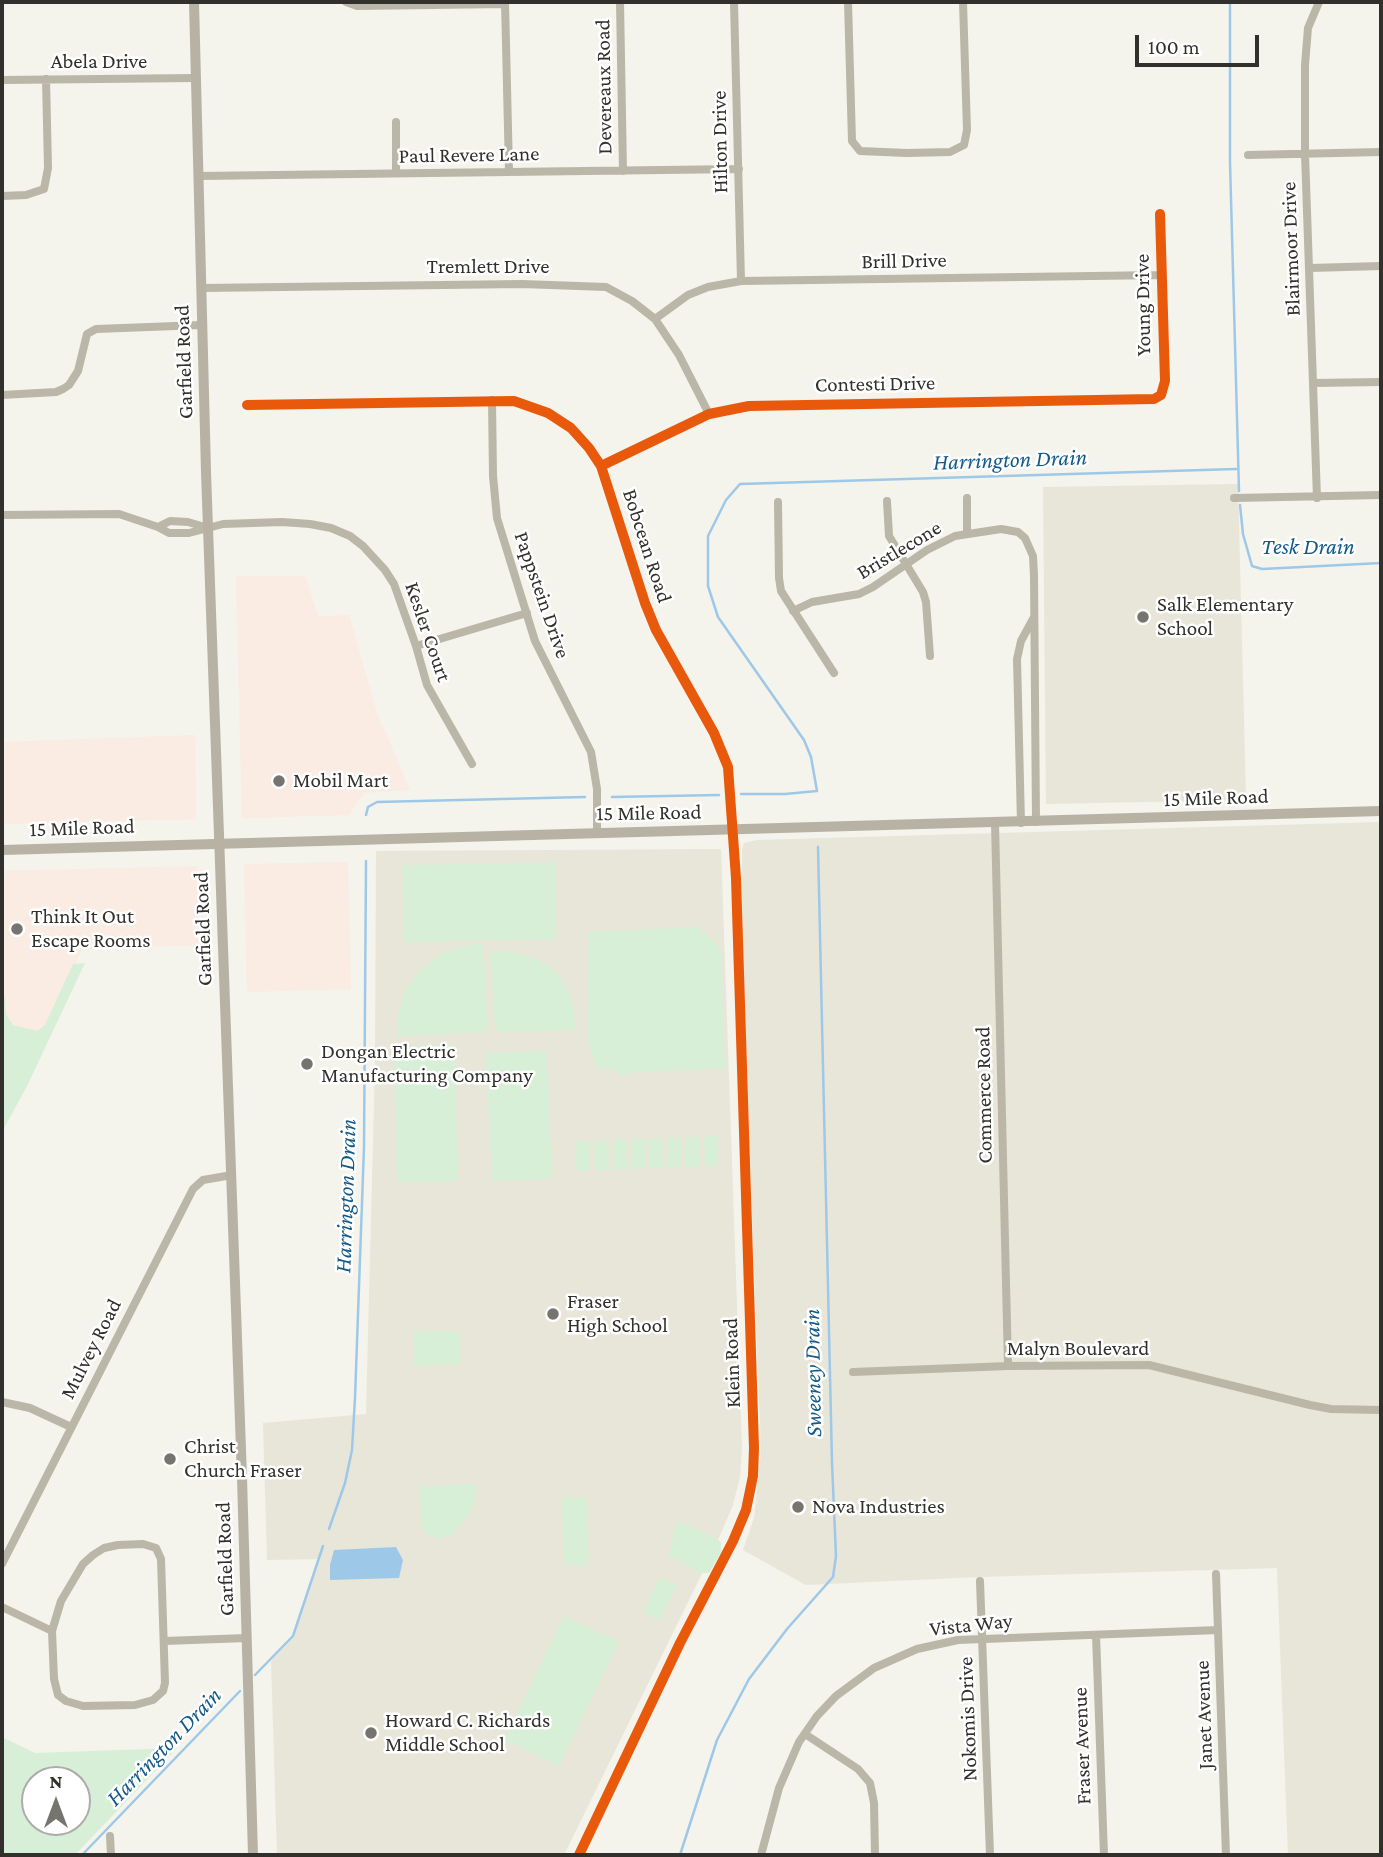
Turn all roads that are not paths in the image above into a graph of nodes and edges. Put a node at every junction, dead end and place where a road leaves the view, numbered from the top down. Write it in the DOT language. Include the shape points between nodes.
graph roads {
  1 [pos="194,2"];
  2 [pos="346,2"];
  3 [pos="620,2"];
  4 [pos="734,2"];
  5 [pos="848,2"];
  6 [pos="963,2"];
  7 [pos="1320,2"];
  8 [pos="505,3"];
  9 [pos="196,78"];
  10 [pos="46,79"];
  11 [pos="2,80"];
  12 [pos="396,122"];
  13 [pos="1381,152"];
  14 [pos="1305,154"];
  15 [pos="1248,155"];
  16 [pos="739,169"];
  17 [pos="509,171"];
  18 [pos="623,171"];
  19 [pos="396,173"];
  20 [pos="199,176"];
  21 [pos="2,196"];
  22 [pos="1160,214"];
  23 [pos="1381,266"];
  24 [pos="1310,268"];
  25 [pos="1162,275"];
  26 [pos="740,281"];
  27 [pos="202,288"];
  28 [pos="655,319"];
  29 [pos="202,326"];
  30 [pos="1381,382"];
  31 [pos="1314,383"];
  32 [pos="2,395"];
  33 [pos="1161,395"];
  34 [pos="492,400"];
  35 [pos="247,405"];
  36 [pos="709,414"];
  37 [pos="601,466"];
  38 [pos="1381,495"];
  39 [pos="967,498"];
  40 [pos="1234,498"];
  41 [pos="1317,498"];
  42 [pos="887,501"];
  43 [pos="778,502"];
  44 [pos="2,515"];
  45 [pos="208,528"];
  46 [pos="967,533"];
  47 [pos="905,564"];
  48 [pos="793,611"];
  49 [pos="527,613"];
  50 [pos="1035,617"];
  51 [pos="416,646"];
  52 [pos="930,656"];
  53 [pos="834,673"];
  54 [pos="472,764"];
  55 [pos="1381,811"];
  56 [pos="1036,822"];
  57 [pos="995,823"];
  58 [pos="1021,823"];
  59 [pos="732,830"];
  60 [pos="597,833"];
  61 [pos="220,843"];
  62 [pos="2,850"];
  63 [pos="232,1175"];
  64 [pos="1008,1366"];
  65 [pos="853,1372"];
  66 [pos="2,1402"];
  67 [pos="1381,1410"];
  68 [pos="71,1427"];
  69 [pos="2,1564"];
  70 [pos="1216,1574"];
  71 [pos="980,1581"];
  72 [pos="2,1607"];
  73 [pos="1218,1630"];
  74 [pos="52,1631"];
  75 [pos="1096,1635"];
  76 [pos="247,1638"];
  77 [pos="982,1639"];
  78 [pos="164,1641"];
  79 [pos="805,1734"];
  80 [pos="110,1836"];
  81 [pos="111,1855"];
  82 [pos="253,1855"];
  83 [pos="579,1855"];
  84 [pos="761,1855"];
  85 [pos="875,1855"];
  86 [pos="990,1855"];
  87 [pos="1104,1855"];
  88 [pos="1226,1855"];
  1 -- 9 [label="main road, Garfield Road"];
  2 -- 8 [label="street" via="357,6"];
  3 -- 18 [label="street, Devereaux Road"];
  4 -- 16 [label="street, Hilton Drive"];
  5 -- 6 [label="street" via="850,134 855,147 867,153 907,153 950,152 964,145"];
  7 -- 14 [label="street, Blairmoor Drive" via="1306,37"];
  8 -- 17 [label="street"];
  9 -- 10 [label="street, Abela Drive"];
  9 -- 20 [label="main road, Garfield Road"];
  10 -- 11 [label="street, Abela Drive"];
  10 -- 21 [label="street" via="48,168 44,189"];
  12 -- 19 [label="street"];
  13 -- 14 [label="street"];
  14 -- 15 [label="street"];
  14 -- 24 [label="street, Blairmoor Drive"];
  16 -- 18 [label="street, Paul Revere Lane"];
  16 -- 26 [label="street, Hilton Drive"];
  17 -- 18 [label="street, Paul Revere Lane"];
  17 -- 19 [label="street, Paul Revere Lane"];
  19 -- 20 [label="street, Paul Revere Lane"];
  20 -- 27 [label="main road, Garfield Road"];
  22 -- 25 [label="street, Young Drive"];
  23 -- 24 [label="street"];
  24 -- 31 [label="street, Blairmoor Drive"];
  25 -- 26 [label="street, Brill Drive"];
  25 -- 33 [label="street, Young Drive"];
  26 -- 28 [label="street, Brill Drive" via="688,295"];
  27 -- 28 [label="street, Tremlett Drive" via="590,285 619,292"];
  27 -- 29 [label="main road, Garfield Road"];
  28 -- 36 [label="street, Tremlett Drive"];
  29 -- 32 [label="street" via="96,329 86,334 78,371 69,385 56,392"];
  29 -- 45 [label="main road, Garfield Road"];
  30 -- 31 [label="street"];
  31 -- 41 [label="street, Blairmoor Drive"];
  33 -- 36 [label="street, Contesti Drive" via="1145,400 768,405"];
  34 -- 35 [label="street, Bobcean Road"];
  34 -- 37 [label="street, Bobcean Road" via="525,404 548,413 581,438"];
  34 -- 49 [label="street, Pappstein Drive" via="494,502"];
  36 -- 37 [label="street, Contesti Drive"];
  37 -- 59 [label="street, Bobcean Road" via="656,630 725,758"];
  38 -- 41 [label="street"];
  39 -- 46 [label="street"];
  40 -- 41 [label="street"];
  42 -- 47 [label="street" via="889,536"];
  43 -- 48 [label="street" via="779,578"];
  44 -- 45 [label="street, Kesler Court" via="110,513 158,527 170,521"];
  45 -- 51 [label="street, Kesler Court" via="282,522 331,528 350,536 394,584"];
  45 -- 61 [label="main road, Garfield Road"];
  46 -- 47 [label="street, Bristlecone"];
  46 -- 50 [label="street, Bristlecone" via="1001,529 1025,538 1033,556"];
  47 -- 48 [label="street, Bristlecone" via="859,594 812,602"];
  47 -- 52 [label="street" via="926,602"];
  48 -- 53 [label="street"];
  49 -- 51 [label="street"];
  49 -- 60 [label="street, Pappstein Drive" via="544,659 591,751"];
  50 -- 56 [label="street, Bristlecone"];
  50 -- 58 [label="street, Bristlecone" via="1017,659"];
  51 -- 54 [label="street, Kesler Court" via="434,701"];
  55 -- 56 [label="main road, 15 Mile Road"];
  56 -- 58 [label="main road, 15 Mile Road"];
  57 -- 58 [label="main road, 15 Mile Road"];
  57 -- 59 [label="main road, 15 Mile Road"];
  57 -- 64 [label="street, Commerce Road"];
  59 -- 60 [label="main road, 15 Mile Road"];
  59 -- 83 [label="street, Klein Road" via="754,1425 752,1476 746,1510 733,1541"];
  60 -- 61 [label="main road, 15 Mile Road"];
  61 -- 62 [label="main road, 15 Mile Road"];
  61 -- 63 [label="main road, Garfield Road"];
  63 -- 68 [label="street, Mulvey Road" via="203,1180 193,1189"];
  63 -- 76 [label="main road, Garfield Road"];
  64 -- 65 [label="street, Malyn Boulevard"];
  64 -- 67 [label="street, Malyn Boulevard" via="1149,1365 1310,1405"];
  66 -- 68 [label="street" via="30,1408"];
  68 -- 69 [label="street, Mulvey Road"];
  70 -- 73 [label="street, Janet Avenue"];
  71 -- 77 [label="street, Nokomis Drive"];
  72 -- 74 [label="street"];
  73 -- 75 [label="street, Vista Way"];
  73 -- 88 [label="street, Janet Avenue"];
  74 -- 78 [label="street" via="56,1690 61,1698 83,1706 145,1703 159,1696 165,1683"];
  74 -- 78 [label="street" via="61,1601 83,1564 104,1548 143,1544 156,1548 161,1559"];
  75 -- 77 [label="street, Vista Way"];
  75 -- 87 [label="street, Fraser Avenue"];
  76 -- 78 [label="street"];
  76 -- 82 [label="main road, Garfield Road"];
  77 -- 79 [label="street, Vista Way" via="917,1648 874,1668 836,1696"];
  77 -- 86 [label="street, Nokomis Drive"];
  79 -- 84 [label="street, Vista Way" via="783,1777"];
  79 -- 85 [label="street" via="858,1769 870,1783"];
  80 -- 81 [label="street"];
}
